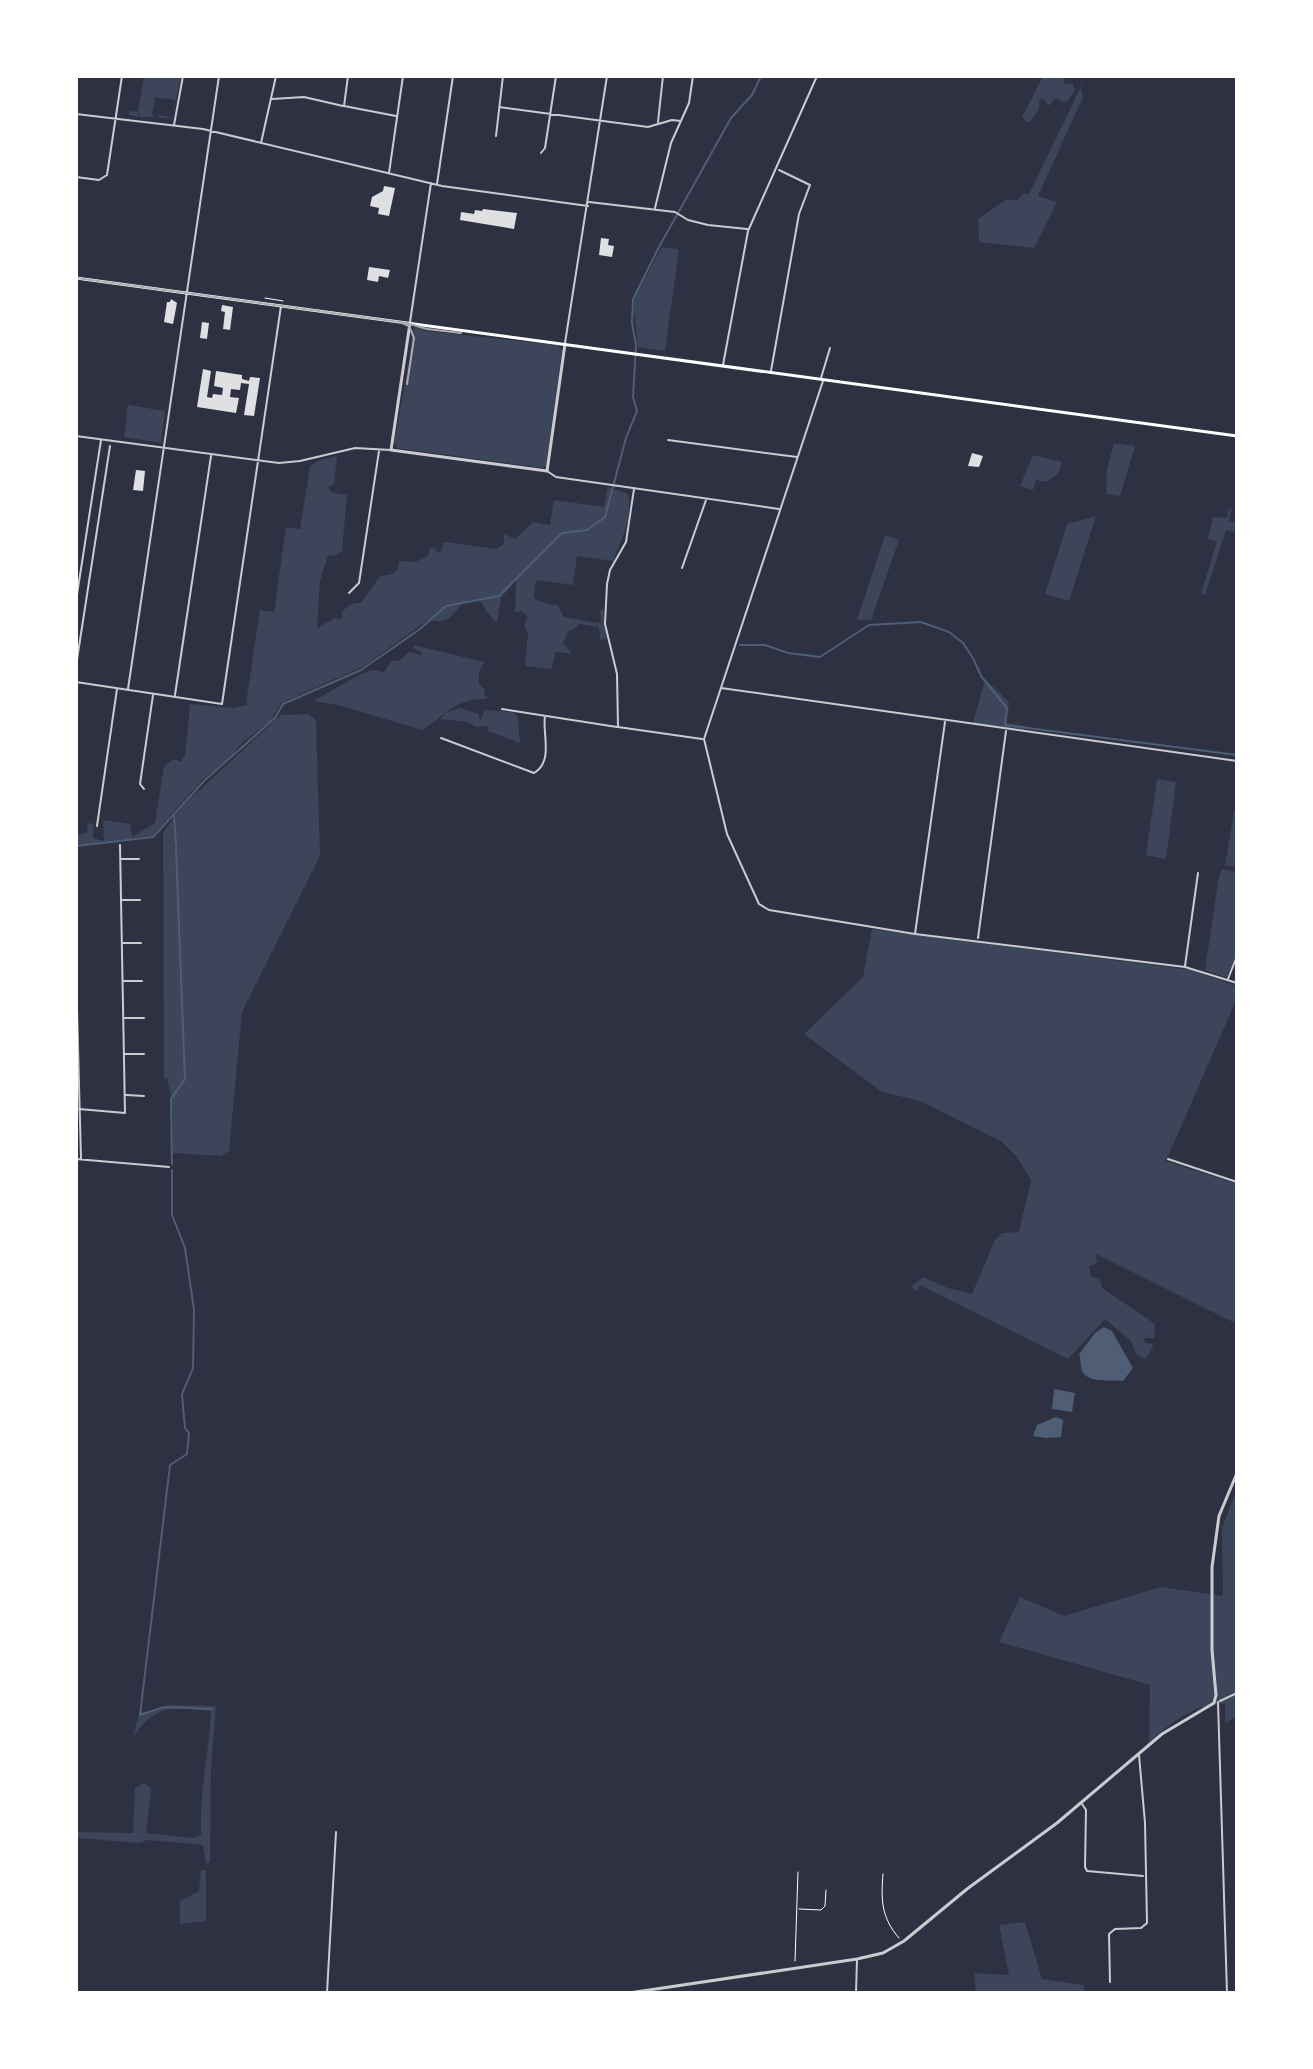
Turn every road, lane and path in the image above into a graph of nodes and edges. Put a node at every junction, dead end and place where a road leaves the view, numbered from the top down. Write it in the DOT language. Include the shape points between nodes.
graph roads {
  1 [pos="122,76"];
  2 [pos="183,76"];
  3 [pos="219,76"];
  4 [pos="276,76"];
  5 [pos="348,76"];
  6 [pos="403,76"];
  7 [pos="453,76"];
  8 [pos="503,76"];
  9 [pos="556,76"];
  10 [pos="607,76"];
  11 [pos="663,76"];
  12 [pos="693,76"];
  13 [pos="817,76"];
  14 [pos="272,99"];
  15 [pos="344,106"];
  16 [pos="499,107"];
  17 [pos="550,113"];
  18 [pos="76,114"];
  19 [pos="398,116"];
  20 [pos="116,120"];
  21 [pos="601,121"];
  22 [pos="681,121"];
  23 [pos="658,123"];
  24 [pos="174,125"];
  25 [pos="210,130"];
  26 [pos="496,136"];
  27 [pos="261,144"];
  28 [pos="541,153"];
  29 [pos="776,169"];
  30 [pos="389,173"];
  31 [pos="76,177"];
  32 [pos="431,183"];
  33 [pos="437,185"];
  34 [pos="588,204"];
  35 [pos="654,209"];
  36 [pos="749,229"];
  37 [pos="76,278"];
  38 [pos="188,292"];
  39 [pos="281,306"];
  40 [pos="410,323"];
  41 [pos="565,344"];
  42 [pos="830,348"];
  43 [pos="723,365"];
  44 [pos="771,372"];
  45 [pos="822,379"];
  46 [pos="76,436"];
  47 [pos="1237,436"];
  48 [pos="101,440"];
  49 [pos="668,440"];
  50 [pos="110,446"];
  51 [pos="163,448"];
  52 [pos="379,449"];
  53 [pos="391,450"];
  54 [pos="211,454"];
  55 [pos="798,457"];
  56 [pos="258,461"];
  57 [pos="547,471"];
  58 [pos="634,489"];
  59 [pos="706,499"];
  60 [pos="781,510"];
  61 [pos="85,537"];
  62 [pos="95,539"];
  63 [pos="682,568"];
  64 [pos="349,593"];
  65 [pos="76,601"];
  66 [pos="76,664"];
  67 [pos="76,682"];
  68 [pos="118,688"];
  69 [pos="720,688"];
  70 [pos="128,689"];
  71 [pos="153,693"];
  72 [pos="175,697"];
  73 [pos="502,709"];
  74 [pos="545,716"];
  75 [pos="946,721"];
  76 [pos="618,727"];
  77 [pos="1007,730"];
  78 [pos="441,738"];
  79 [pos="704,739"];
  80 [pos="1237,761"];
  81 [pos="144,789"];
  82 [pos="97,826"];
  83 [pos="120,845"];
  84 [pos="121,859"];
  85 [pos="139,859"];
  86 [pos="1198,873"];
  87 [pos="121,900"];
  88 [pos="140,900"];
  89 [pos="915,934"];
  90 [pos="978,941"];
  91 [pos="122,943"];
  92 [pos="141,943"];
  93 [pos="1237,956"];
  94 [pos="1185,967"];
  95 [pos="76,972"];
  96 [pos="1228,980"];
  97 [pos="123,981"];
  98 [pos="142,981"];
  99 [pos="1237,983"];
  100 [pos="123,1018"];
  101 [pos="144,1018"];
  102 [pos="124,1054"];
  103 [pos="144,1054"];
  104 [pos="125,1095"];
  105 [pos="144,1096"];
  106 [pos="79,1109"];
  107 [pos="78,1159"];
  108 [pos="1168,1159"];
  109 [pos="169,1167"];
  110 [pos="1237,1182"];
  111 [pos="1237,1473"];
  112 [pos="1237,1693"];
  113 [pos="1216,1703"];
  114 [pos="1139,1754"];
  115 [pos="1082,1803"];
  116 [pos="336,1832"];
  117 [pos="798,1872"];
  118 [pos="883,1874"];
  119 [pos="1144,1876"];
  120 [pos="826,1890"];
  121 [pos="796,1909"];
  122 [pos="902,1942"];
  123 [pos="857,1959"];
  124 [pos="795,1967"];
  125 [pos="1110,1982"];
  126 [pos="327,1993"];
  127 [pos="629,1993"];
  128 [pos="856,1993"];
  129 [pos="1227,1993"];
  1 -- 20 [label="street"];
  2 -- 24 [label="street"];
  3 -- 25 [label="street"];
  4 -- 14 [label="street"];
  5 -- 15 [label="street"];
  6 -- 19 [label="street"];
  7 -- 33 [label="street"];
  8 -- 16 [label="street"];
  9 -- 17 [label="street"];
  10 -- 21 [label="street"];
  11 -- 23 [label="street"];
  12 -- 22 [label="street"];
  13 -- 29 [label="street"];
  14 -- 15 [label="street" via="304,97"];
  14 -- 27 [label="street"];
  15 -- 19 [label="street"];
  16 -- 17 [label="street"];
  16 -- 26 [label="street"];
  17 -- 21 [label="street"];
  17 -- 28 [label="street"];
  18 -- 20 [label="street"];
  19 -- 30 [label="street"];
  20 -- 24 [label="street"];
  20 -- 31 [label="street" via="107,175 99,180"];
  21 -- 23 [label="street" via="648,127"];
  21 -- 34 [label="street"];
  22 -- 23 [label="street"];
  22 -- 35 [label="street"];
  24 -- 25 [label="street"];
  25 -- 27 [label="street"];
  25 -- 38 [label="street"];
  27 -- 30 [label="street"];
  29 -- 36 [label="street"];
  29 -- 44 [label="street" via="810,185 799,214"];
  30 -- 32 [label="street"];
  32 -- 33 [label="street"];
  32 -- 40 [label="street"];
  33 -- 34 [label="street"];
  34 -- 35 [label="street"];
  34 -- 41 [label="street"];
  35 -- 36 [label="street" via="708,225"];
  36 -- 43 [label="street"];
  37 -- 38 [label="main road"];
  38 -- 39 [label="main road"];
  38 -- 51 [label="street"];
  39 -- 40 [label="main road"];
  39 -- 56 [label="street"];
  40 -- 41 [label="main road"];
  40 -- 53 [label="street"];
  41 -- 43 [label="main road"];
  41 -- 57 [label="street"];
  42 -- 45 [label="street"];
  43 -- 44 [label="main road"];
  44 -- 45 [label="main road"];
  45 -- 47 [label="main road"];
  45 -- 55 [label="street"];
  46 -- 48 [label="street"];
  48 -- 51 [label="street"];
  48 -- 61 [label="street"];
  49 -- 55 [label="street"];
  50 -- 62 [label="street"];
  51 -- 54 [label="street"];
  51 -- 70 [label="street"];
  52 -- 53 [label="street"];
  52 -- 56 [label="street" via="350,449 294,462"];
  52 -- 64 [label="street" via="359,583"];
  53 -- 57 [label="street"];
  54 -- 56 [label="street"];
  54 -- 72 [label="street"];
  55 -- 60 [label="street"];
  56 -- 72 [label="street" via="222,704"];
  57 -- 58 [label="street" via="556,477"];
  58 -- 59 [label="street"];
  58 -- 76 [label="street" via="626,542 607,584 605,624 617,674"];
  59 -- 60 [label="street"];
  59 -- 63 [label="street"];
  60 -- 69 [label="street"];
  61 -- 62 [label="street"];
  61 -- 65 [label="street"];
  62 -- 66 [label="street"];
  67 -- 68 [label="street"];
  68 -- 70 [label="street"];
  68 -- 82 [label="street"];
  69 -- 75 [label="street"];
  69 -- 79 [label="street"];
  70 -- 71 [label="street"];
  71 -- 72 [label="street"];
  71 -- 81 [label="street" via="140,784"];
  73 -- 74 [label="street"];
  74 -- 76 [label="street"];
  74 -- 78 [label="street" via="546,756 534,773"];
  75 -- 77 [label="street"];
  75 -- 89 [label="street"];
  76 -- 79 [label="street"];
  77 -- 80 [label="street"];
  77 -- 90 [label="street"];
  79 -- 89 [label="street" via="731,843 759,904"];
  83 -- 84 [label="street"];
  84 -- 85 [label="street"];
  84 -- 87 [label="street"];
  86 -- 94 [label="street"];
  87 -- 88 [label="street"];
  87 -- 91 [label="street"];
  89 -- 90 [label="street"];
  90 -- 94 [label="street"];
  91 -- 92 [label="street"];
  91 -- 97 [label="street"];
  93 -- 96 [label="street"];
  94 -- 96 [label="street"];
  95 -- 106 [label="street"];
  96 -- 99 [label="street"];
  97 -- 98 [label="street"];
  97 -- 100 [label="street"];
  100 -- 101 [label="street"];
  100 -- 102 [label="street"];
  102 -- 103 [label="street"];
  102 -- 104 [label="street"];
  104 -- 105 [label="street"];
  104 -- 106 [label="street" via="125,1113"];
  106 -- 107 [label="street"];
  107 -- 109 [label="street"];
  108 -- 110 [label="street"];
  111 -- 113 [label="street" via="1219,1516 1212,1567"];
  112 -- 113 [label="street"];
  113 -- 114 [label="street" via="1182,1720"];
  113 -- 129 [label="street"];
  114 -- 115 [label="street"];
  114 -- 119 [label="street"];
  115 -- 119 [label="street" via="1087,1871"];
  115 -- 122 [label="street"];
  116 -- 126 [label="street"];
  117 -- 121 [label="path"];
  118 -- 122 [label="path" via="881,1906"];
  119 -- 125 [label="street" via="1147,1923 1109,1934"];
  120 -- 121 [label="path" via="821,1910"];
  121 -- 124 [label="path"];
  122 -- 123 [label="street"];
  123 -- 124 [label="street"];
  123 -- 128 [label="street"];
  124 -- 127 [label="street"];
}
